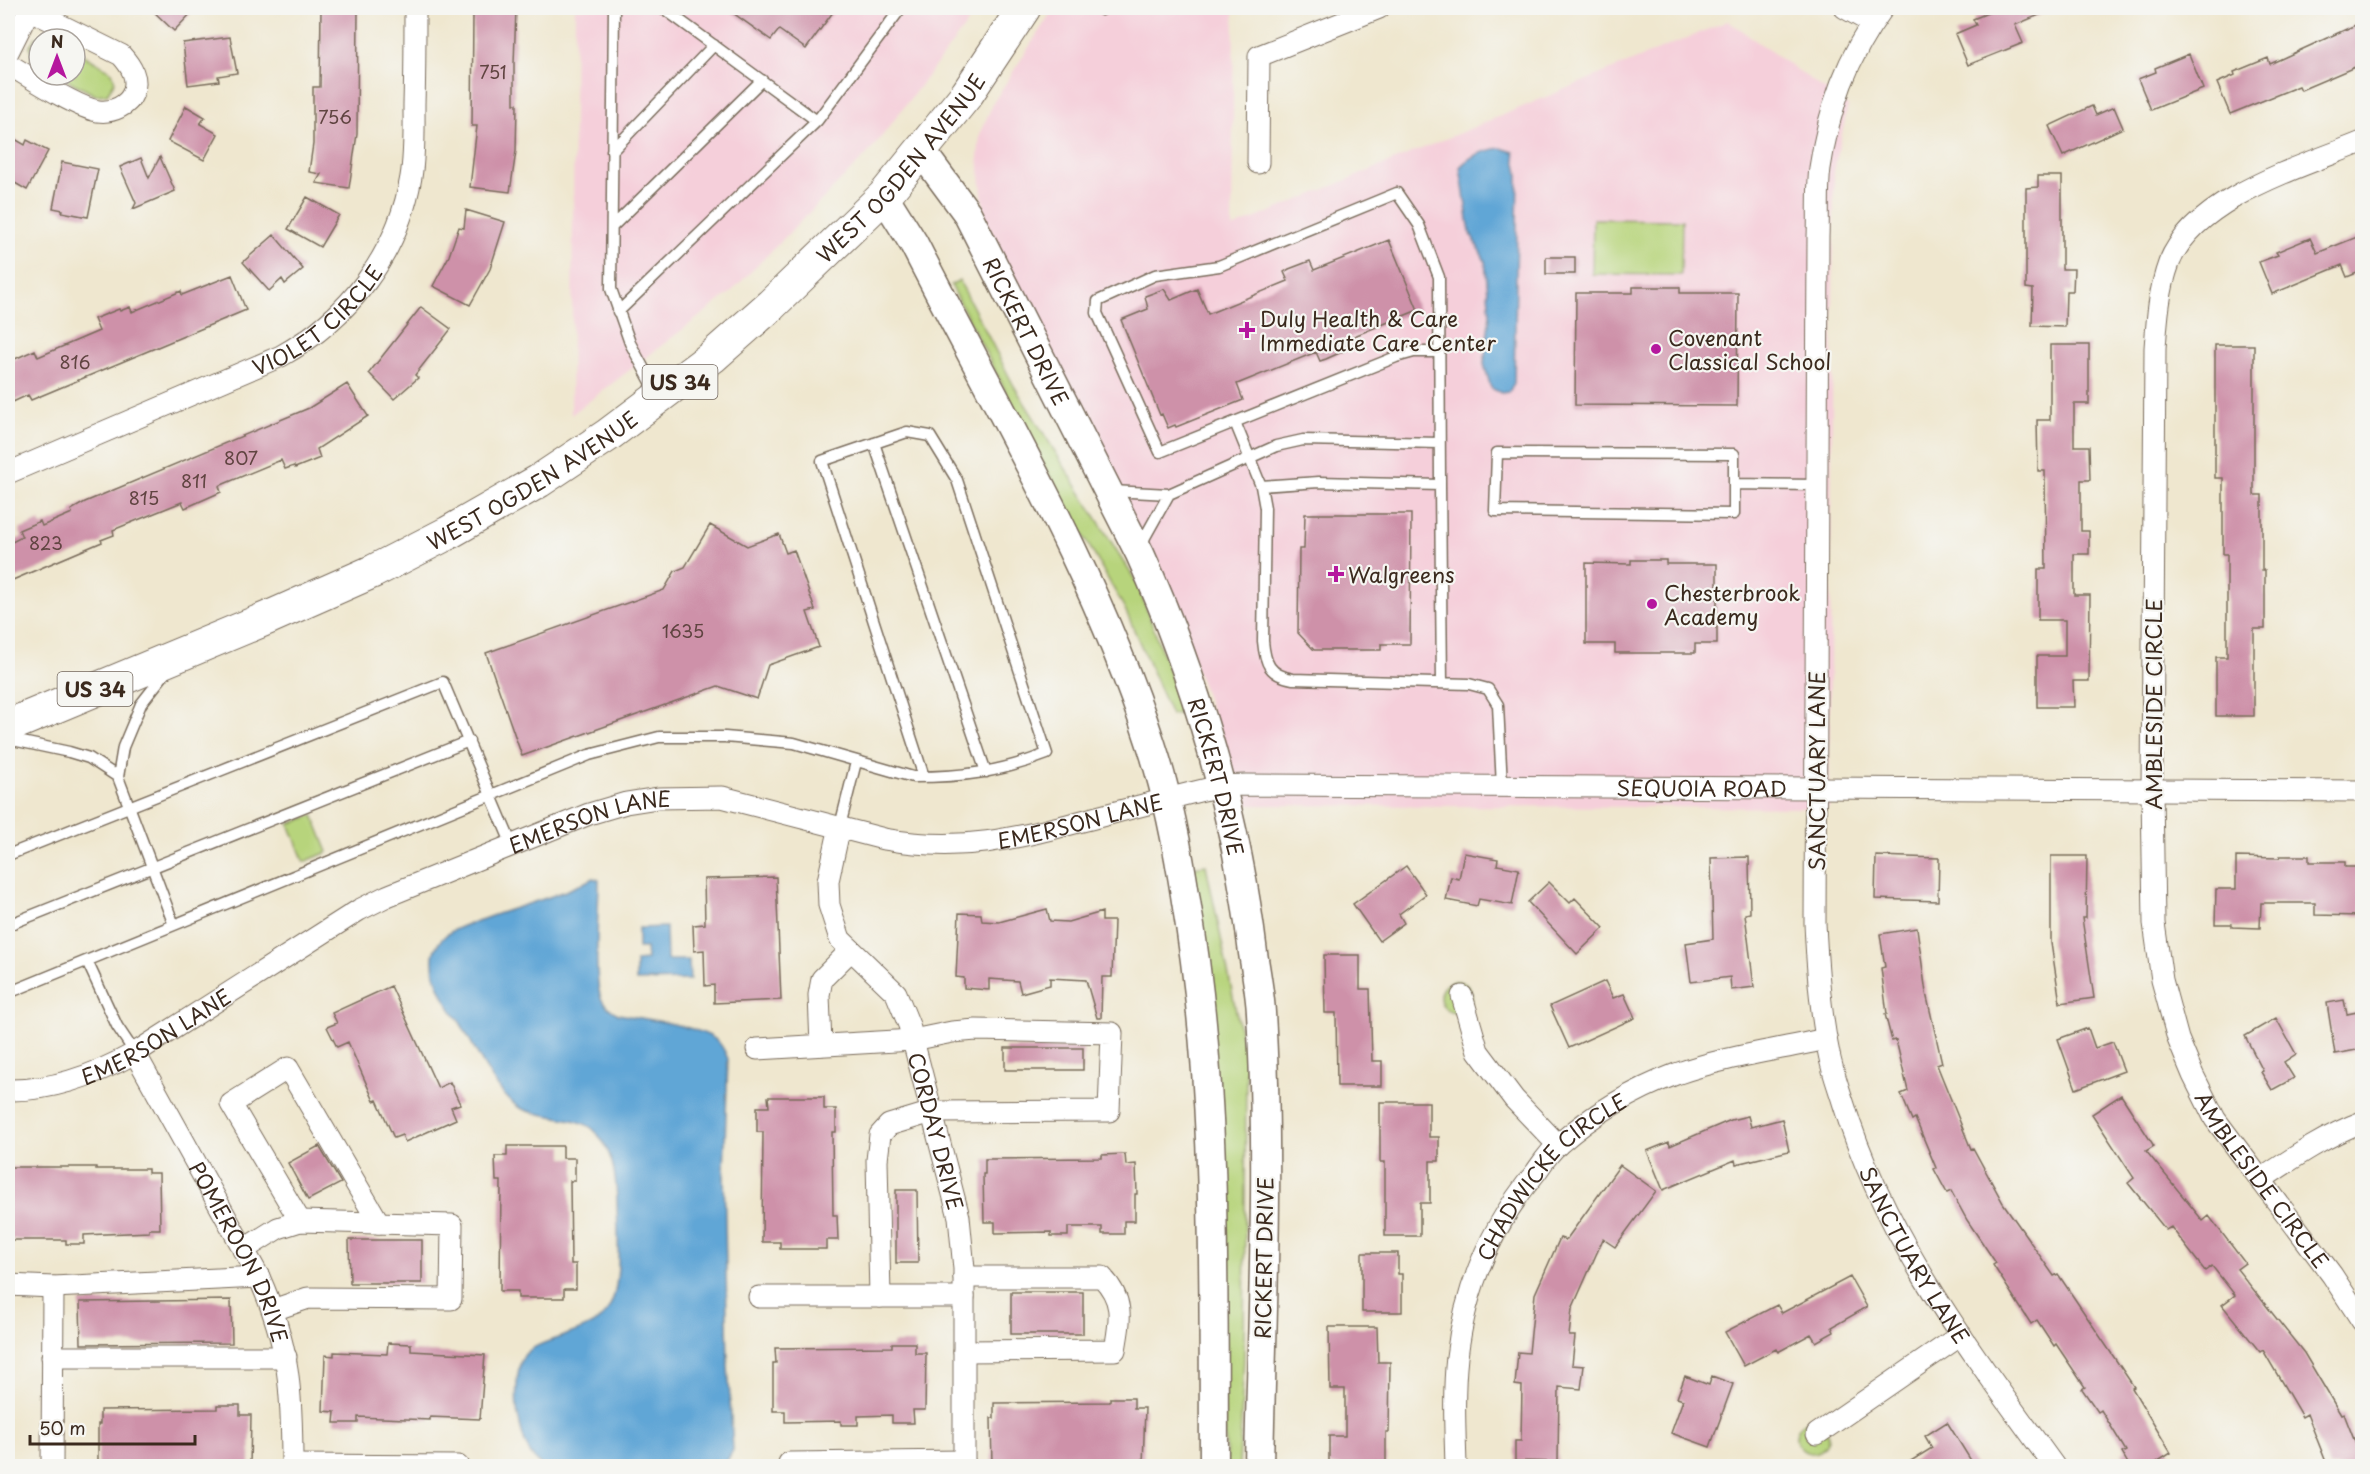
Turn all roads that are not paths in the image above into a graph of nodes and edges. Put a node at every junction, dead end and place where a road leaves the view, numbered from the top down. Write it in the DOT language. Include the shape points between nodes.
graph roads {
  1 [pos="415,8"];
  2 [pos="614,8"];
  3 [pos="663,8"];
  4 [pos="901,8"];
  5 [pos="1024,8"];
  6 [pos="1379,8"];
  7 [pos="1845,8"];
  8 [pos="30,9"];
  9 [pos="1877,15"];
  10 [pos="714,45"];
  11 [pos="8,52"];
  12 [pos="8,63"];
  13 [pos="762,80"];
  14 [pos="817,121"];
  15 [pos="2362,142"];
  16 [pos="612,151"];
  17 [pos="922,152"];
  18 [pos="1258,163"];
  19 [pos="884,196"];
  20 [pos="612,227"];
  21 [pos="618,312"];
  22 [pos="1439,352"];
  23 [pos="660,398"];
  24 [pos="1235,422"];
  25 [pos="874,443"];
  26 [pos="1439,443"];
  27 [pos="1250,457"];
  28 [pos="8,472"];
  29 [pos="1735,484"];
  30 [pos="1440,485"];
  31 [pos="1817,485"];
  32 [pos="1261,486"];
  33 [pos="1109,491"];
  34 [pos="1169,494"];
  35 [pos="1140,554"];
  36 [pos="182,653"];
  37 [pos="1442,683"];
  38 [pos="8,726"];
  39 [pos="8,739"];
  40 [pos="469,741"];
  41 [pos="856,762"];
  42 [pos="986,772"];
  43 [pos="118,777"];
  44 [pos="924,777"];
  45 [pos="1220,786"];
  46 [pos="1502,787"];
  47 [pos="1816,790"];
  48 [pos="2152,791"];
  49 [pos="2362,791"];
  50 [pos="492,795"];
  51 [pos="1167,799"];
  52 [pos="130,808"];
  53 [pos="840,826"];
  54 [pos="512,845"];
  55 [pos="8,855"];
  56 [pos="153,868"];
  57 [pos="8,925"];
  58 [pos="174,925"];
  59 [pos="851,950"];
  60 [pos="87,961"];
  61 [pos="8,993"];
  62 [pos="1461,996"];
  63 [pos="1826,1038"];
  64 [pos="914,1040"];
  65 [pos="821,1045"];
  66 [pos="757,1050"];
  67 [pos="135,1053"];
  68 [pos="8,1090"];
  69 [pos="932,1112"];
  70 [pos="2362,1122"];
  71 [pos="1558,1144"];
  72 [pos="2260,1180"];
  73 [pos="300,1221"];
  74 [pos="379,1223"];
  75 [pos="243,1250"];
  76 [pos="259,1276"];
  77 [pos="8,1285"];
  78 [pos="53,1287"];
  79 [pos="964,1287"];
  80 [pos="759,1297"];
  81 [pos="880,1297"];
  82 [pos="273,1310"];
  83 [pos="2362,1321"];
  84 [pos="1960,1335"];
  85 [pos="964,1351"];
  86 [pos="52,1357"];
  87 [pos="286,1357"];
  88 [pos="1816,1434"];
  89 [pos="789,1463"];
  90 [pos="964,1464"];
  91 [pos="292,1466"];
  92 [pos="458,1466"];
  93 [pos="52,1467"];
  94 [pos="1214,1467"];
  95 [pos="1259,1467"];
  96 [pos="1455,1467"];
  97 [pos="2054,1467"];
  1 -- 28 [label="street, VIOLET CIRCLE" via="414,146 408,192 385,253 351,301 318,332 281,356"];
  2 -- 16 [label="lane"];
  3 -- 10 [label="lane"];
  4 -- 14 [label="lane"];
  5 -- 17 [label="main road, WEST OGDEN AVENUE / US 34" via="967,94"];
  6 -- 18 [label="street" via="1259,56"];
  7 -- 9 [label="street"];
  8 -- 11 [label="street"];
  8 -- 12 [label="street" via="121,56 131,66 135,78 133,93 110,112 97,111"];
  9 -- 31 [label="street, SANCTUARY LANE" via="1850,59 1837,91 1820,170"];
  10 -- 13 [label="lane"];
  10 -- 16 [label="lane"];
  13 -- 14 [label="lane"];
  13 -- 20 [label="lane"];
  14 -- 21 [label="lane"];
  15 -- 48 [label="street, AMBLESIDE CIRCLE" via="2215,208 2182,239 2169,262 2158,307 2155,348"];
  16 -- 20 [label="lane"];
  17 -- 19 [label="main road, WEST OGDEN AVENUE / US 34"];
  17 -- 33 [label="street, RICKERT DRIVE" via="967,213"];
  19 -- 23 [label="main road, WEST OGDEN AVENUE / US 34" via="771,305"];
  19 -- 51 [label="street" via="914,244 1074,552 1128,680"];
  20 -- 21 [label="lane" via="611,289"];
  21 -- 23 [label="lane"];
  22 -- 24 [label="lane" via="1396,357"];
  22 -- 24 [label="lane" via="1438,277 1419,225 1397,193 1219,266 1155,275 1098,301 1097,313 1160,452"];
  22 -- 26 [label="lane"];
  23 -- 36 [label="main road, WEST OGDEN AVENUE / US 34" via="539,481 448,533 374,571"];
  24 -- 27 [label="lane"];
  25 -- 42 [label="lane"];
  25 -- 42 [label="lane" via="907,432 930,436 957,480 1047,754"];
  25 -- 44 [label="lane" via="822,461"];
  26 -- 27 [label="lane" via="1303,440"];
  26 -- 30 [label="lane"];
  27 -- 32 [label="lane"];
  27 -- 34 [label="lane"];
  29 -- 29 [label="lane" via="1734,454 1497,453 1495,511 1734,514"];
  29 -- 31 [label="lane"];
  30 -- 32 [label="lane" via="1319,482"];
  30 -- 37 [label="lane"];
  31 -- 47 [label="street, SANCTUARY LANE"];
  32 -- 37 [label="lane" via="1265,508 1263,642 1271,668 1280,677 1293,679"];
  33 -- 34 [label="lane"];
  33 -- 35 [label="street, RICKERT DRIVE"];
  34 -- 35 [label="lane"];
  35 -- 45 [label="street, RICKERT DRIVE" via="1200,712"];
  36 -- 38 [label="main road, WEST OGDEN AVENUE / US 34"];
  36 -- 43 [label="lane" via="141,704 123,747"];
  37 -- 46 [label="lane" via="1488,689 1498,705"];
  39 -- 43 [label="lane" via="79,755"];
  40 -- 50 [label="lane"];
  40 -- 52 [label="lane" via="444,682"];
  40 -- 56 [label="lane"];
  41 -- 44 [label="lane"];
  41 -- 50 [label="lane" via="794,743 659,737 589,755"];
  41 -- 53 [label="lane"];
  42 -- 44 [label="lane"];
  43 -- 52 [label="lane"];
  45 -- 46 [label="street, SEQUOIA ROAD"];
  45 -- 51 [label="street, EMERSON LANE"];
  45 -- 95 [label="street, RICKERT DRIVE" via="1237,850 1261,1011 1265,1173"];
  46 -- 47 [label="street, SEQUOIA ROAD"];
  47 -- 48 [label="street, SEQUOIA ROAD"];
  47 -- 63 [label="street, SANCTUARY LANE" via="1815,923"];
  48 -- 49 [label="street, SEQUOIA ROAD"];
  48 -- 72 [label="street, AMBLESIDE CIRCLE" via="2154,923 2162,980 2178,1038 2215,1119"];
  50 -- 54 [label="lane"];
  50 -- 58 [label="lane"];
  51 -- 53 [label="street, EMERSON LANE" via="992,843 911,843"];
  51 -- 94 [label="street" via="1192,934 1207,1072 1212,1169"];
  52 -- 55 [label="lane"];
  52 -- 56 [label="lane"];
  53 -- 54 [label="street, EMERSON LANE" via="722,797 658,798 589,814"];
  53 -- 59 [label="street, CORDAY DRIVE" via="828,881 829,905 840,939"];
  54 -- 67 [label="street, EMERSON LANE" via="359,910"];
  56 -- 57 [label="lane"];
  56 -- 58 [label="lane"];
  58 -- 60 [label="lane"];
  59 -- 64 [label="street, CORDAY DRIVE" via="896,993"];
  59 -- 65 [label="street" via="822,979"];
  60 -- 61 [label="lane"];
  60 -- 67 [label="lane" via="117,1026"];
  62 -- 71 [label="street" via="1479,1051 1514,1099"];
  63 -- 71 [label="street, CHADWICKE CIRCLE" via="1675,1075 1607,1109"];
  63 -- 84 [label="street, SANCTUARY LANE" via="1853,1135 1878,1195 1899,1237"];
  64 -- 65 [label="street"];
  64 -- 69 [label="street, CORDAY DRIVE"];
  64 -- 69 [label="street" via="976,1030 1112,1033 1110,1111"];
  65 -- 66 [label="street"];
  67 -- 68 [label="street, EMERSON LANE" via="105,1070 74,1080 44,1088"];
  67 -- 75 [label="street, POMEROON DRIVE"];
  69 -- 79 [label="street, CORDAY DRIVE" via="959,1216"];
  69 -- 81 [label="street" via="889,1125 880,1135"];
  70 -- 72 [label="street" via="2303,1151"];
  71 -- 96 [label="street, CHADWICKE CIRCLE" via="1500,1222 1472,1285 1457,1357"];
  72 -- 83 [label="street, AMBLESIDE CIRCLE"];
  73 -- 74 [label="street"];
  73 -- 74 [label="street" via="231,1104 288,1068"];
  73 -- 75 [label="street" via="278,1228"];
  74 -- 82 [label="street" via="452,1225 451,1299 308,1298"];
  75 -- 76 [label="street, POMEROON DRIVE"];
  76 -- 78 [label="street"];
  76 -- 82 [label="street, POMEROON DRIVE"];
  77 -- 78 [label="street"];
  78 -- 86 [label="street"];
  79 -- 81 [label="street"];
  79 -- 85 [label="street, CORDAY DRIVE"];
  79 -- 85 [label="street" via="1102,1277 1114,1290 1121,1315 1115,1350"];
  80 -- 81 [label="street"];
  82 -- 87 [label="street, POMEROON DRIVE"];
  84 -- 88 [label="street"];
  84 -- 97 [label="street, SANCTUARY LANE"];
  85 -- 90 [label="street, CORDAY DRIVE"];
  86 -- 87 [label="street"];
  86 -- 93 [label="street"];
  87 -- 91 [label="street, POMEROON DRIVE" via="292,1408"];
  89 -- 90 [label="street"];
  91 -- 92 [label="street"];
}
